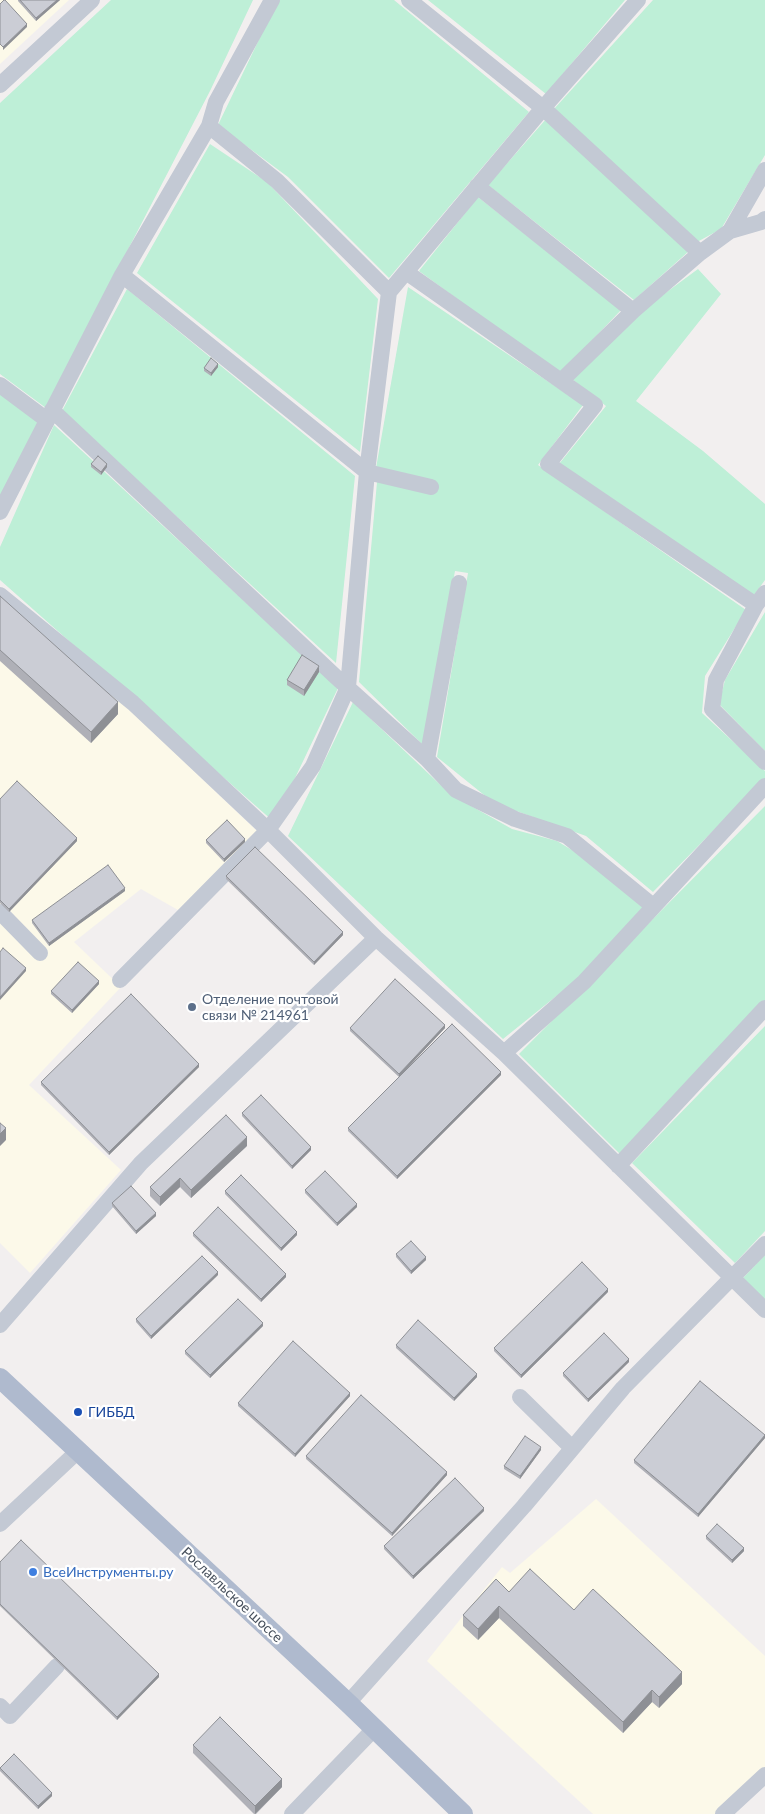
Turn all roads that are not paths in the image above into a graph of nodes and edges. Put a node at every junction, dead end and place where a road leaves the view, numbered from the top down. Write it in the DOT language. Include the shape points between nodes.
graph roads {
  1 [pos="92,0"];
  2 [pos="272,0"];
  3 [pos="409,0"];
  4 [pos="638,0"];
  5 [pos="0,85"];
  6 [pos="543,108"];
  7 [pos="209,126"];
  8 [pos="765,170"];
  9 [pos="477,186"];
  10 [pos="765,219"];
  11 [pos="730,231"];
  12 [pos="700,253"];
  13 [pos="406,272"];
  14 [pos="122,275"];
  15 [pos="389,292"];
  16 [pos="633,310"];
  17 [pos="562,381"];
  18 [pos="0,385"];
  19 [pos="49,415"];
  20 [pos="367,472"];
  21 [pos="431,487"];
  22 [pos="0,512"];
  23 [pos="459,583"];
  24 [pos="0,595"];
  25 [pos="760,599"];
  26 [pos="348,687"];
  27 [pos="427,759"];
  28 [pos="765,762"];
  29 [pos="765,786"];
  30 [pos="268,830"];
  31 [pos="654,906"];
  32 [pos="0,912"];
  33 [pos="376,938"];
  34 [pos="40,953"];
  35 [pos="120,980"];
  36 [pos="765,1008"];
  37 [pos="504,1053"];
  38 [pos="618,1166"];
  39 [pos="765,1244"];
  40 [pos="732,1278"];
  41 [pos="765,1310"];
  42 [pos="0,1326"];
  43 [pos="0,1378"];
  44 [pos="520,1397"];
  45 [pos="572,1448"];
  46 [pos="77,1452"];
  47 [pos="0,1524"];
  48 [pos="57,1666"];
  49 [pos="348,1703"];
  50 [pos="0,1706"];
  51 [pos="374,1729"];
  52 [pos="765,1775"];
  53 [pos="292,1814"];
  54 [pos="463,1814"];
  55 [pos="723,1814"];
  1 -- 5 [label="street"];
  2 -- 7 [label="street" via="216,102"];
  3 -- 6 [label="street"];
  4 -- 6 [label="street"];
  6 -- 9 [label="street"];
  6 -- 12 [label="street"];
  7 -- 14 [label="street"];
  7 -- 15 [label="street" via="277,181"];
  8 -- 11 [label="street"];
  9 -- 13 [label="street"];
  9 -- 16 [label="street"];
  10 -- 11 [label="street"];
  11 -- 12 [label="street"];
  12 -- 16 [label="street"];
  13 -- 15 [label="street"];
  13 -- 17 [label="street"];
  14 -- 19 [label="street"];
  14 -- 20 [label="street"];
  15 -- 20 [label="street"];
  16 -- 17 [label="street"];
  17 -- 25 [label="street" via="594,405 548,464"];
  18 -- 19 [label="street"];
  19 -- 22 [label="street"];
  19 -- 26 [label="street"];
  20 -- 21 [label="street"];
  20 -- 26 [label="street"];
  23 -- 27 [label="street"];
  24 -- 30 [label="street" via="133,703"];
  25 -- 28 [label="street" via="716,680 712,709"];
  26 -- 27 [label="street"];
  26 -- 30 [label="street" via="313,766"];
  27 -- 31 [label="street" via="456,790 515,819 568,836"];
  29 -- 31 [label="street"];
  30 -- 33 [label="street"];
  30 -- 35 [label="street"];
  31 -- 37 [label="street" via="584,982"];
  32 -- 34 [label="street"];
  33 -- 37 [label="street"];
  33 -- 42 [label="street" via="141,1162"];
  36 -- 38 [label="street"];
  37 -- 38 [label="street"];
  38 -- 40 [label="street"];
  39 -- 40 [label="street"];
  40 -- 41 [label="street"];
  40 -- 45 [label="street" via="623,1388"];
  43 -- 46 [label="main road, Рославльское шоссе"];
  44 -- 45 [label="street"];
  45 -- 49 [label="street"];
  46 -- 47 [label="street"];
  46 -- 49 [label="main road, Рославльское шоссе"];
  48 -- 50 [label="street" via="10,1716"];
  49 -- 51 [label="main road, Рославльское шоссе"];
  51 -- 53 [label="street"];
  51 -- 54 [label="main road, Рославльское шоссе"];
  52 -- 55 [label="street"];
}
